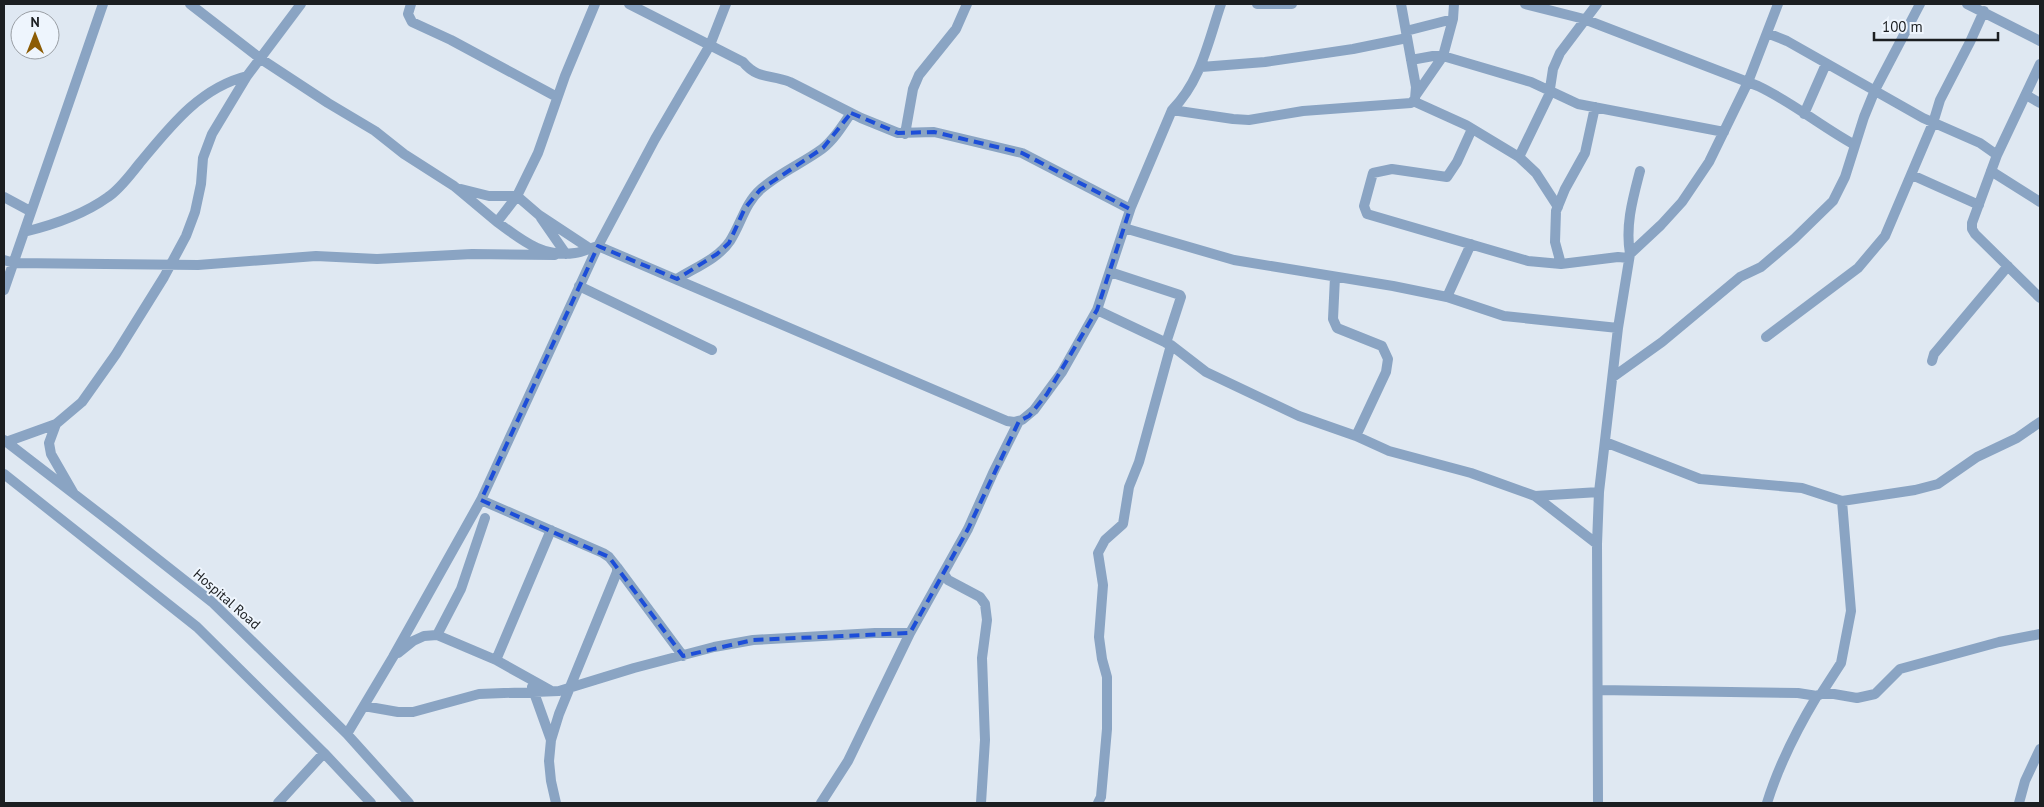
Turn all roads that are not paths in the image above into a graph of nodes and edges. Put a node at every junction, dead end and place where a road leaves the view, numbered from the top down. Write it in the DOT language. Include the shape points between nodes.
graph roads {
  1 [pos="103,4"];
  2 [pos="190,4"];
  3 [pos="301,4"];
  4 [pos="411,4"];
  5 [pos="596,4"];
  6 [pos="629,4"];
  7 [pos="726,4"];
  8 [pos="967,4"];
  9 [pos="1221,4"];
  10 [pos="1257,4"];
  11 [pos="1292,4"];
  12 [pos="1401,4"];
  13 [pos="1454,4"];
  14 [pos="1525,4"];
  15 [pos="1597,4"];
  16 [pos="1778,4"];
  17 [pos="1920,4"];
  18 [pos="1967,4"];
  19 [pos="1984,12"];
  20 [pos="1453,19"];
  21 [pos="1584,19"];
  22 [pos="1767,33"];
  23 [pos="1407,35"];
  24 [pos="2040,41"];
  25 [pos="710,45"];
  26 [pos="1443,56"];
  27 [pos="261,59"];
  28 [pos="1411,60"];
  29 [pos="1826,64"];
  30 [pos="2040,64"];
  31 [pos="1201,67"];
  32 [pos="247,76"];
  33 [pos="1748,82"];
  34 [pos="1551,90"];
  35 [pos="1875,90"];
  36 [pos="2026,95"];
  37 [pos="558,97"];
  38 [pos="1415,98"];
  39 [pos="2040,103"];
  40 [pos="1595,107"];
  41 [pos="1172,110"];
  42 [pos="851,113"];
  43 [pos="1804,114"];
  44 [pos="1933,123"];
  45 [pos="1472,129"];
  46 [pos="1724,132"];
  47 [pos="905,134"];
  48 [pos="1855,145"];
  49 [pos="1997,155"];
  50 [pos="1520,156"];
  51 [pos="1640,171"];
  52 [pos="1991,171"];
  53 [pos="1912,175"];
  54 [pos="454,186"];
  55 [pos="517,196"];
  56 [pos="4,197"];
  57 [pos="2040,202"];
  58 [pos="1978,205"];
  59 [pos="1558,207"];
  60 [pos="1130,209"];
  61 [pos="30,211"];
  62 [pos="540,215"];
  63 [pos="497,222"];
  64 [pos="1124,228"];
  65 [pos="24,232"];
  66 [pos="1472,244"];
  67 [pos="594,247"];
  68 [pos="555,254"];
  69 [pos="566,254"];
  70 [pos="1630,256"];
  71 [pos="9,261"];
  72 [pos="1560,264"];
  73 [pos="170,265"];
  74 [pos="2008,266"];
  75 [pos="1110,272"];
  76 [pos="1335,277"];
  77 [pos="677,279"];
  78 [pos="579,286"];
  79 [pos="4,290"];
  80 [pos="1446,297"];
  81 [pos="2040,298"];
  82 [pos="1097,310"];
  83 [pos="1618,328"];
  84 [pos="1766,336"];
  85 [pos="1169,344"];
  86 [pos="712,350"];
  87 [pos="1932,361"];
  88 [pos="1612,377"];
  89 [pos="1019,421"];
  90 [pos="2040,422"];
  91 [pos="56,424"];
  92 [pos="1356,436"];
  93 [pos="5,441"];
  94 [pos="1605,442"];
  95 [pos="4,474"];
  96 [pos="1599,492"];
  97 [pos="74,494"];
  98 [pos="1535,496"];
  99 [pos="481,500"];
  100 [pos="1842,501"];
  101 [pos="507,511"];
  102 [pos="486,518"];
  103 [pos="468,522"];
  104 [pos="551,530"];
  105 [pos="1597,544"];
  106 [pos="617,567"];
  107 [pos="944,574"];
  108 [pos="910,633"];
  109 [pos="2040,634"];
  110 [pos="437,635"];
  111 [pos="683,656"];
  112 [pos="393,657"];
  113 [pos="496,660"];
  114 [pos="528,679"];
  115 [pos="572,687"];
  116 [pos="552,690"];
  117 [pos="1598,690"];
  118 [pos="533,692"];
  119 [pos="1819,695"];
  120 [pos="364,706"];
  121 [pos="347,734"];
  122 [pos="551,740"];
  123 [pos="2040,749"];
  124 [pos="324,754"];
  125 [pos="1100,801"];
  126 [pos="278,803"];
  127 [pos="371,803"];
  128 [pos="409,803"];
  129 [pos="556,803"];
  130 [pos="821,803"];
  131 [pos="981,803"];
  132 [pos="1598,803"];
  133 [pos="1767,803"];
  134 [pos="2019,803"];
  1 -- 61 [label="street"];
  2 -- 27 [label="street"];
  3 -- 27 [label="street"];
  4 -- 37 [label="street" via="408,14 412,22"];
  5 -- 37 [label="street"];
  6 -- 25 [label="street"];
  7 -- 25 [label="street"];
  8 -- 47 [label="street" via="956,29 919,75 913,89"];
  9 -- 31 [label="street"];
  10 -- 11 [label="street"];
  12 -- 23 [label="street"];
  13 -- 20 [label="street"];
  14 -- 21 [label="street"];
  15 -- 21 [label="street"];
  16 -- 22 [label="street"];
  17 -- 35 [label="street"];
  18 -- 19 [label="street"];
  19 -- 24 [label="street"];
  19 -- 44 [label="street" via="1940,100"];
  20 -- 23 [label="street"];
  20 -- 26 [label="street"];
  21 -- 33 [label="street"];
  21 -- 34 [label="street" via="1556,60"];
  22 -- 29 [label="street"];
  22 -- 33 [label="street"];
  23 -- 28 [label="street"];
  23 -- 31 [label="street" via="1353,49 1265,62"];
  25 -- 42 [label="street" via="743,62 758,75 784,80"];
  25 -- 67 [label="street"];
  26 -- 28 [label="street"];
  26 -- 34 [label="street"];
  26 -- 38 [label="street"];
  27 -- 32 [label="street"];
  27 -- 54 [label="street" via="375,131"];
  28 -- 38 [label="street"];
  29 -- 35 [label="street"];
  29 -- 43 [label="street"];
  30 -- 36 [label="street"];
  31 -- 41 [label="street" via="1183,99"];
  32 -- 65 [label="street" via="216,87 174,122 110,196 84,212"];
  32 -- 73 [label="street" via="212,134 203,158 194,212 186,236"];
  33 -- 43 [label="street" via="1771,92"];
  33 -- 46 [label="street"];
  34 -- 40 [label="street" via="1578,104"];
  34 -- 50 [label="street"];
  35 -- 44 [label="street"];
  35 -- 48 [label="street"];
  36 -- 39 [label="street"];
  36 -- 49 [label="street"];
  37 -- 55 [label="street" via="538,153"];
  38 -- 41 [label="street" via="1399,104 1303,111 1249,120"];
  38 -- 45 [label="street"];
  40 -- 46 [label="street"];
  40 -- 59 [label="street" via="1585,153"];
  41 -- 60 [label="street"];
  42 -- 47 [label="street"];
  42 -- 77 [label="street" via="824,148 760,190 746,208 729,243 718,254"];
  43 -- 48 [label="street"];
  44 -- 49 [label="street" via="1980,143"];
  44 -- 53 [label="street"];
  45 -- 50 [label="street"];
  45 -- 66 [label="street" via="1457,162 1446,177 1406,170 1376,171 1364,206 1367,214"];
  46 -- 70 [label="street" via="1709,162 1682,202"];
  47 -- 60 [label="street" via="941,133 1022,153"];
  48 -- 88 [label="street" via="1833,201 1794,239"];
  49 -- 52 [label="street"];
  50 -- 59 [label="street" via="1536,173"];
  51 -- 70 [label="street" via="1628,226"];
  52 -- 57 [label="street"];
  52 -- 58 [label="street"];
  53 -- 58 [label="street"];
  53 -- 84 [label="street" via="1885,236 1858,268"];
  54 -- 55 [label="street" via="489,196"];
  54 -- 63 [label="street"];
  55 -- 62 [label="street"];
  55 -- 63 [label="street"];
  56 -- 61 [label="street"];
  58 -- 74 [label="street" via="1972,229"];
  59 -- 72 [label="street" via="1554,228"];
  60 -- 64 [label="street"];
  61 -- 65 [label="street"];
  62 -- 67 [label="street"];
  62 -- 69 [label="street"];
  63 -- 68 [label="street" via="534,247"];
  64 -- 75 [label="street"];
  64 -- 76 [label="street" via="1234,260"];
  65 -- 71 [label="street"];
  66 -- 72 [label="street" via="1528,261"];
  66 -- 80 [label="street"];
  67 -- 69 [label="street"];
  67 -- 77 [label="street"];
  67 -- 78 [label="street"];
  68 -- 69 [label="street"];
  68 -- 73 [label="street" via="377,259 316,256"];
  70 -- 72 [label="street"];
  70 -- 83 [label="street"];
  71 -- 73 [label="street"];
  71 -- 79 [label="street"];
  73 -- 91 [label="street" via="116,354 82,402"];
  74 -- 81 [label="street"];
  74 -- 87 [label="street" via="1934,354"];
  75 -- 82 [label="street"];
  75 -- 85 [label="street" via="1180,295"];
  76 -- 80 [label="street"];
  76 -- 92 [label="street" via="1333,318 1337,328 1382,346 1388,359 1386,372"];
  77 -- 89 [label="street" via="1007,421"];
  78 -- 86 [label="street"];
  78 -- 99 [label="street"];
  80 -- 83 [label="street" via="1504,316"];
  82 -- 85 [label="street"];
  82 -- 89 [label="street" via="1047,394 1029,416"];
  83 -- 88 [label="street"];
  85 -- 92 [label="street" via="1206,372 1249,394"];
  85 -- 125 [label="street" via="1139,462 1129,487 1123,524 1098,553 1103,585 1099,638 1107,677 1107,729"];
  88 -- 94 [label="street"];
  89 -- 107 [label="street"];
  90 -- 100 [label="street" via="2017,438 1977,457 1938,484"];
  91 -- 93 [label="street"];
  91 -- 97 [label="street" via="49,443 51,454"];
  92 -- 98 [label="street" via="1389,451 1472,473"];
  93 -- 97 [label="street, Hospital Road"];
  94 -- 96 [label="street"];
  94 -- 100 [label="street" via="1700,479 1802,488"];
  95 -- 124 [label="street" via="197,627"];
  96 -- 98 [label="street"];
  96 -- 105 [label="street"];
  97 -- 121 [label="street, Hospital Road" via="212,602"];
  98 -- 105 [label="street"];
  99 -- 101 [label="street"];
  99 -- 103 [label="street"];
  100 -- 119 [label="street" via="1851,611 1841,663"];
  101 -- 102 [label="street"];
  101 -- 104 [label="street"];
  102 -- 103 [label="street"];
  102 -- 110 [label="street" via="461,589"];
  103 -- 112 [label="street"];
  104 -- 106 [label="street" via="609,556"];
  104 -- 113 [label="street"];
  105 -- 117 [label="street"];
  106 -- 111 [label="street"];
  106 -- 115 [label="street"];
  107 -- 108 [label="street"];
  107 -- 131 [label="street" via="985,604 987,620 982,658 985,740"];
  108 -- 111 [label="street" via="753,640"];
  108 -- 130 [label="street" via="848,761"];
  109 -- 119 [label="street" via="1900,669 1875,694 1857,698"];
  110 -- 112 [label="street" via="413,641"];
  110 -- 113 [label="street"];
  111 -- 115 [label="street"];
  112 -- 120 [label="street"];
  113 -- 114 [label="street"];
  114 -- 116 [label="street"];
  114 -- 118 [label="street"];
  115 -- 116 [label="street"];
  115 -- 122 [label="street"];
  116 -- 118 [label="street"];
  117 -- 119 [label="street"];
  117 -- 132 [label="street"];
  118 -- 120 [label="street" via="479,694 413,712"];
  118 -- 122 [label="street"];
  119 -- 133 [label="street" via="1786,751"];
  120 -- 121 [label="street"];
  121 -- 128 [label="street, Hospital Road"];
  122 -- 129 [label="street" via="550,768"];
  123 -- 134 [label="street"];
  124 -- 126 [label="street"];
  124 -- 127 [label="street"];
}
